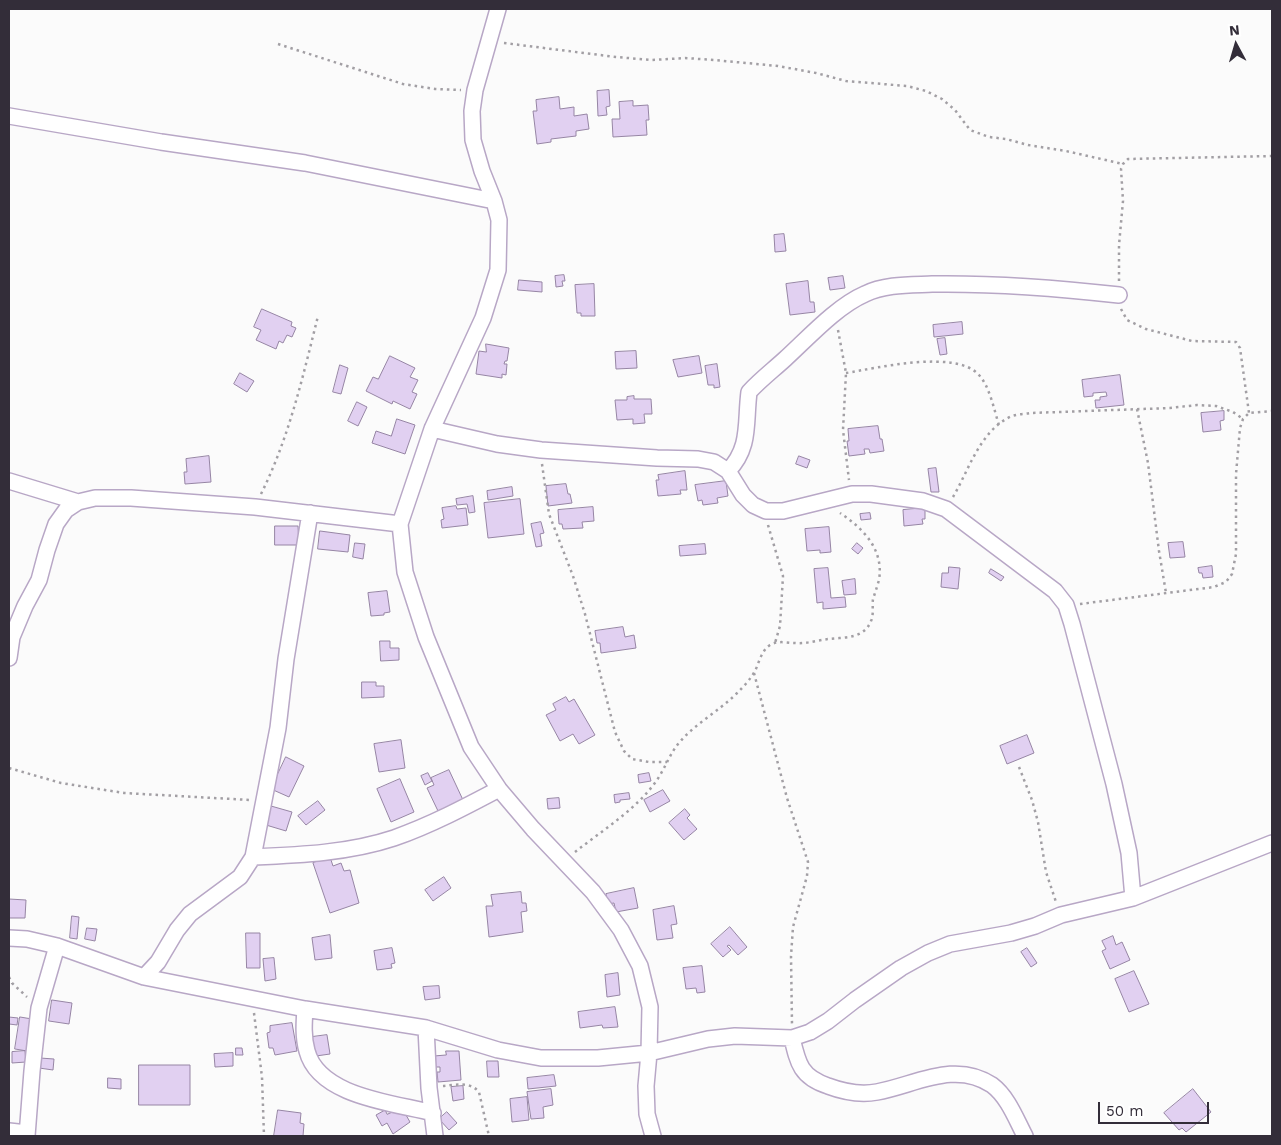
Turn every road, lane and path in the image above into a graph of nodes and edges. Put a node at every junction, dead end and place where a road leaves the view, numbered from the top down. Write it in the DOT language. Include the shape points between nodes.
graph roads {
  1 [pos="498,9"];
  2 [pos="487,42"];
  3 [pos="278,44"];
  4 [pos="475,90"];
  5 [pos="9,116"];
  6 [pos="1272,156"];
  7 [pos="1123,164"];
  8 [pos="494,201"];
  9 [pos="1119,295"];
  10 [pos="835,315"];
  11 [pos="318,316"];
  12 [pos="846,373"];
  13 [pos="1137,409"];
  14 [pos="1272,411"];
  15 [pos="1250,413"];
  16 [pos="1243,419"];
  17 [pos="999,425"];
  18 [pos="432,429"];
  19 [pos="541,450"];
  20 [pos="728,471"];
  21 [pos="9,480"];
  22 [pos="852,494"];
  23 [pos="78,502"];
  24 [pos="825,502"];
  25 [pos="255,507"];
  26 [pos="946,509"];
  27 [pos="766,512"];
  28 [pos="310,513"];
  29 [pos="400,524"];
  30 [pos="1166,594"];
  31 [pos="1066,605"];
  32 [pos="775,643"];
  33 [pos="9,658"];
  34 [pos="754,673"];
  35 [pos="667,762"];
  36 [pos="1019,767"];
  37 [pos="9,768"];
  38 [pos="499,790"];
  39 [pos="264,801"];
  40 [pos="1272,844"];
  41 [pos="253,857"];
  42 [pos="564,861"];
  43 [pos="1133,898"];
  44 [pos="1061,915"];
  45 [pos="9,938"];
  46 [pos="57,946"];
  47 [pos="9,977"];
  48 [pos="144,977"];
  49 [pos="253,999"];
  50 [pos="39,1008"];
  51 [pos="305,1009"];
  52 [pos="426,1028"];
  53 [pos="792,1038"];
  54 [pos="649,1053"];
  55 [pos="429,1088"];
  56 [pos="433,1113"];
  57 [pos="9,1131"];
  58 [pos="27,1134"];
  59 [pos="264,1136"];
  60 [pos="435,1136"];
  61 [pos="489,1136"];
  62 [pos="653,1136"];
  63 [pos="1025,1136"];
  1 -- 2 [label="street"];
  2 -- 4 [label="street"];
  2 -- 7 [label="path" via="652,60 685,58 778,66 846,81 907,86 942,99 970,130 989,137"];
  3 -- 4 [label="path" via="403,84"];
  4 -- 8 [label="street" via="473,140"];
  5 -- 8 [label="street" via="305,163"];
  6 -- 7 [label="path" via="1128,159"];
  7 -- 9 [label="path"];
  8 -- 18 [label="street" via="499,220 498,270 483,318"];
  9 -- 10 [label="street" via="1074,290 915,284 866,293"];
  9 -- 15 [label="path" via="1127,320 1146,329 1192,341 1236,342 1240,348"];
  10 -- 12 [label="path"];
  10 -- 20 [label="street" via="749,392 742,453"];
  11 -- 25 [label="path" via="291,419"];
  12 -- 17 [label="path" via="920,362 964,365 979,375 991,397"];
  12 -- 22 [label="path" via="843,430"];
  13 -- 16 [label="path" via="1216,406"];
  13 -- 17 [label="path" via="1031,412 1013,416"];
  13 -- 30 [label="path" via="1148,463"];
  14 -- 15 [label="path"];
  15 -- 16 [label="path"];
  16 -- 30 [label="path" via="1236,467 1236,554 1232,574 1226,582 1214,587"];
  17 -- 26 [label="path" via="978,450"];
  18 -- 19 [label="street"];
  18 -- 29 [label="street"];
  19 -- 20 [label="street" via="698,459 714,462"];
  19 -- 35 [label="path" via="549,514 585,614 615,732 624,751 632,759"];
  20 -- 27 [label="street" via="743,495"];
  21 -- 23 [label="street"];
  22 -- 24 [label="street"];
  22 -- 26 [label="street" via="898,497"];
  23 -- 25 [label="street" via="95,498 131,498"];
  23 -- 33 [label="street" via="66,510 56,524 39,580 12,637"];
  24 -- 27 [label="street"];
  24 -- 32 [label="path" via="868,536 879,557 879,580 872,604 872,620 855,637"];
  25 -- 28 [label="street"];
  26 -- 31 [label="street" via="1056,591"];
  27 -- 32 [label="path" via="783,576 780,626"];
  28 -- 29 [label="street"];
  28 -- 39 [label="street"];
  29 -- 38 [label="street" via="405,572 426,637 471,747"];
  30 -- 31 [label="path"];
  31 -- 43 [label="street" via="1122,817"];
  32 -- 34 [label="path" via="765,650"];
  34 -- 35 [label="path" via="731,699 693,728"];
  34 -- 53 [label="path" via="787,798 808,862 793,927"];
  35 -- 42 [label="path" via="657,780 635,805"];
  36 -- 44 [label="path" via="1032,800 1046,872"];
  37 -- 39 [label="path" via="61,783 124,793"];
  38 -- 41 [label="street" via="393,838 307,855"];
  38 -- 42 [label="street"];
  39 -- 41 [label="street"];
  40 -- 43 [label="street"];
  41 -- 48 [label="street" via="240,877 190,914"];
  42 -- 54 [label="street" via="615,923 640,966 650,1007"];
  43 -- 44 [label="street"];
  44 -- 53 [label="street" via="1011,933 950,944 928,953 900,968 828,1021"];
  45 -- 46 [label="street" via="27,938"];
  46 -- 48 [label="street"];
  46 -- 50 [label="street"];
  47 -- 50 [label="path"];
  48 -- 49 [label="street"];
  49 -- 51 [label="street"];
  49 -- 59 [label="path" via="262,1078"];
  50 -- 58 [label="street"];
  51 -- 52 [label="street"];
  51 -- 56 [label="street" via="307,1052 314,1066 326,1077 357,1094"];
  52 -- 54 [label="street" via="498,1050 541,1058 598,1058"];
  52 -- 55 [label="street"];
  53 -- 54 [label="street" via="735,1036"];
  53 -- 63 [label="street" via="800,1067 806,1074 819,1083 853,1093 876,1092 944,1074 977,1078 1001,1093"];
  54 -- 62 [label="street" via="647,1114"];
  55 -- 56 [label="street"];
  55 -- 61 [label="path" via="475,1087"];
  56 -- 60 [label="street"];
  57 -- 58 [label="street"];
}
